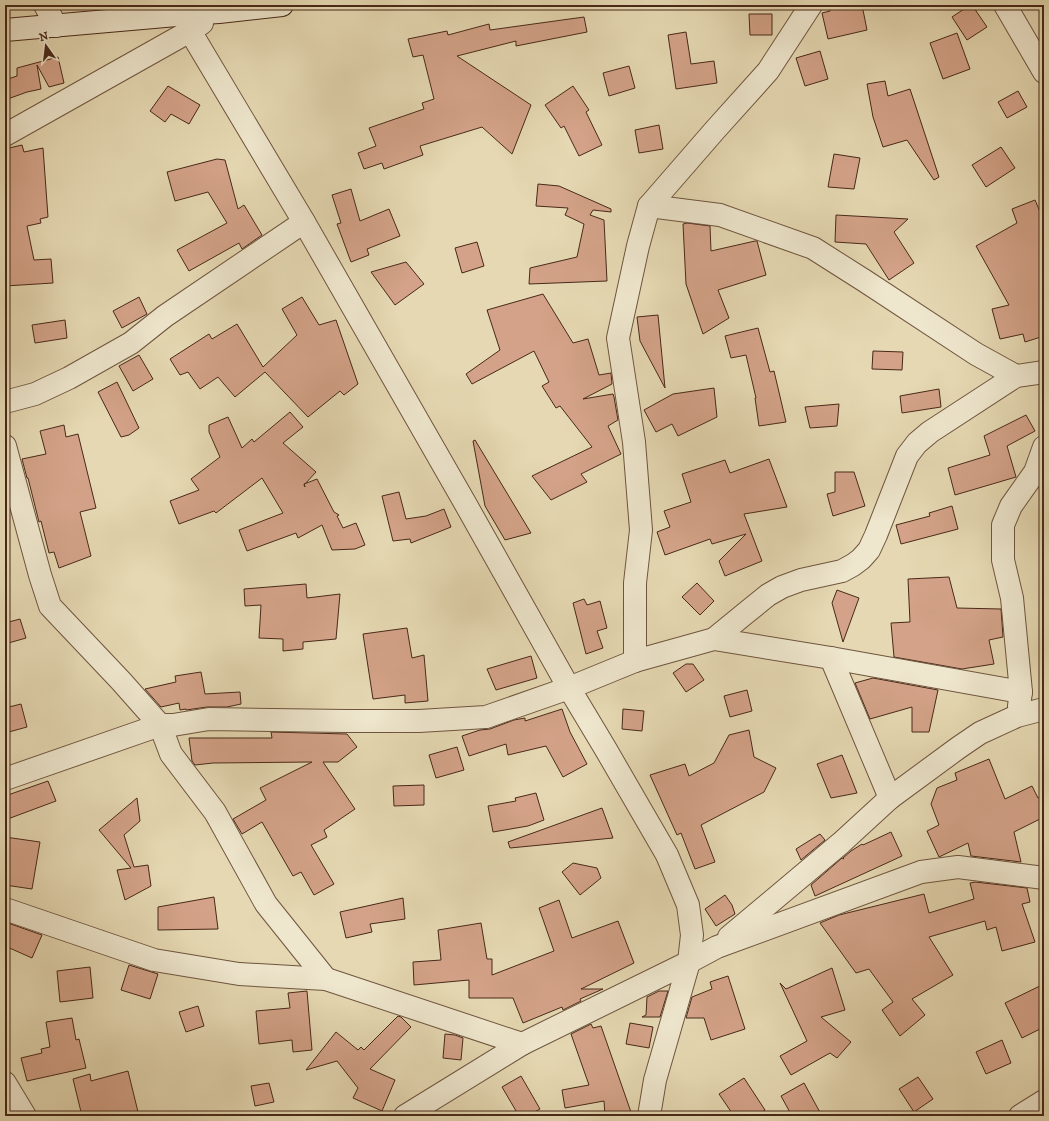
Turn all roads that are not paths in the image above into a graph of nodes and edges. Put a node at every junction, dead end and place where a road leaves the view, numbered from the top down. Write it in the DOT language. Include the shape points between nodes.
graph roads {
  1 [pos="45,5"];
  2 [pos="282,5"];
  3 [pos="811,5"];
  4 [pos="1005,5"];
  5 [pos="187,17"];
  6 [pos="56,26"];
  7 [pos="5,30"];
  8 [pos="1044,72"];
  9 [pos="5,135"];
  10 [pos="649,206"];
  11 [pos="304,222"];
  12 [pos="1044,372"];
  13 [pos="1016,376"];
  14 [pos="5,402"];
  15 [pos="5,446"];
  16 [pos="1044,448"];
  17 [pos="714,639"];
  18 [pos="831,658"];
  19 [pos="635,661"];
  20 [pos="569,688"];
  21 [pos="1021,692"];
  22 [pos="1044,709"];
  23 [pos="1018,716"];
  24 [pos="160,726"];
  25 [pos="5,779"];
  26 [pos="890,798"];
  27 [pos="1044,878"];
  28 [pos="5,909"];
  29 [pos="717,947"];
  30 [pos="689,962"];
  31 [pos="326,979"];
  32 [pos="522,1044"];
  33 [pos="5,1083"];
  34 [pos="24,1116"];
  35 [pos="406,1116"];
  36 [pos="649,1116"];
  1 -- 6 [label="street"];
  2 -- 5 [label="street"];
  3 -- 10 [label="street" via="768,71"];
  4 -- 8 [label="street"];
  5 -- 6 [label="street"];
  5 -- 9 [label="street"];
  5 -- 11 [label="street"];
  6 -- 7 [label="street"];
  10 -- 13 [label="street" via="720,215 813,248 976,354"];
  10 -- 19 [label="street" via="618,338 634,442 642,530 635,583"];
  11 -- 14 [label="street" via="165,316 131,343 70,378 35,394"];
  11 -- 20 [label="street"];
  12 -- 13 [label="street"];
  13 -- 17 [label="street" via="930,432 910,450 876,535 869,550 861,559 842,570 782,587 768,595"];
  15 -- 24 [label="street" via="50,606"];
  16 -- 21 [label="street" via="1035,472 1011,506 1003,525 1004,560 1012,598"];
  17 -- 18 [label="street"];
  17 -- 19 [label="street"];
  18 -- 21 [label="street"];
  18 -- 26 [label="street"];
  19 -- 20 [label="street"];
  20 -- 24 [label="street" via="486,717 419,721 209,718"];
  20 -- 30 [label="street" via="666,855 688,905 692,935"];
  21 -- 23 [label="street"];
  22 -- 23 [label="street"];
  23 -- 26 [label="street" via="980,733"];
  24 -- 25 [label="street"];
  24 -- 31 [label="street" via="171,754 215,812 266,904"];
  26 -- 29 [label="street"];
  27 -- 29 [label="street" via="958,867 921,872"];
  28 -- 31 [label="street" via="154,960 239,974"];
  29 -- 30 [label="street"];
  30 -- 32 [label="street"];
  30 -- 36 [label="street" via="655,1080"];
  31 -- 32 [label="street"];
  32 -- 35 [label="street"];
  33 -- 34 [label="street"];
}
